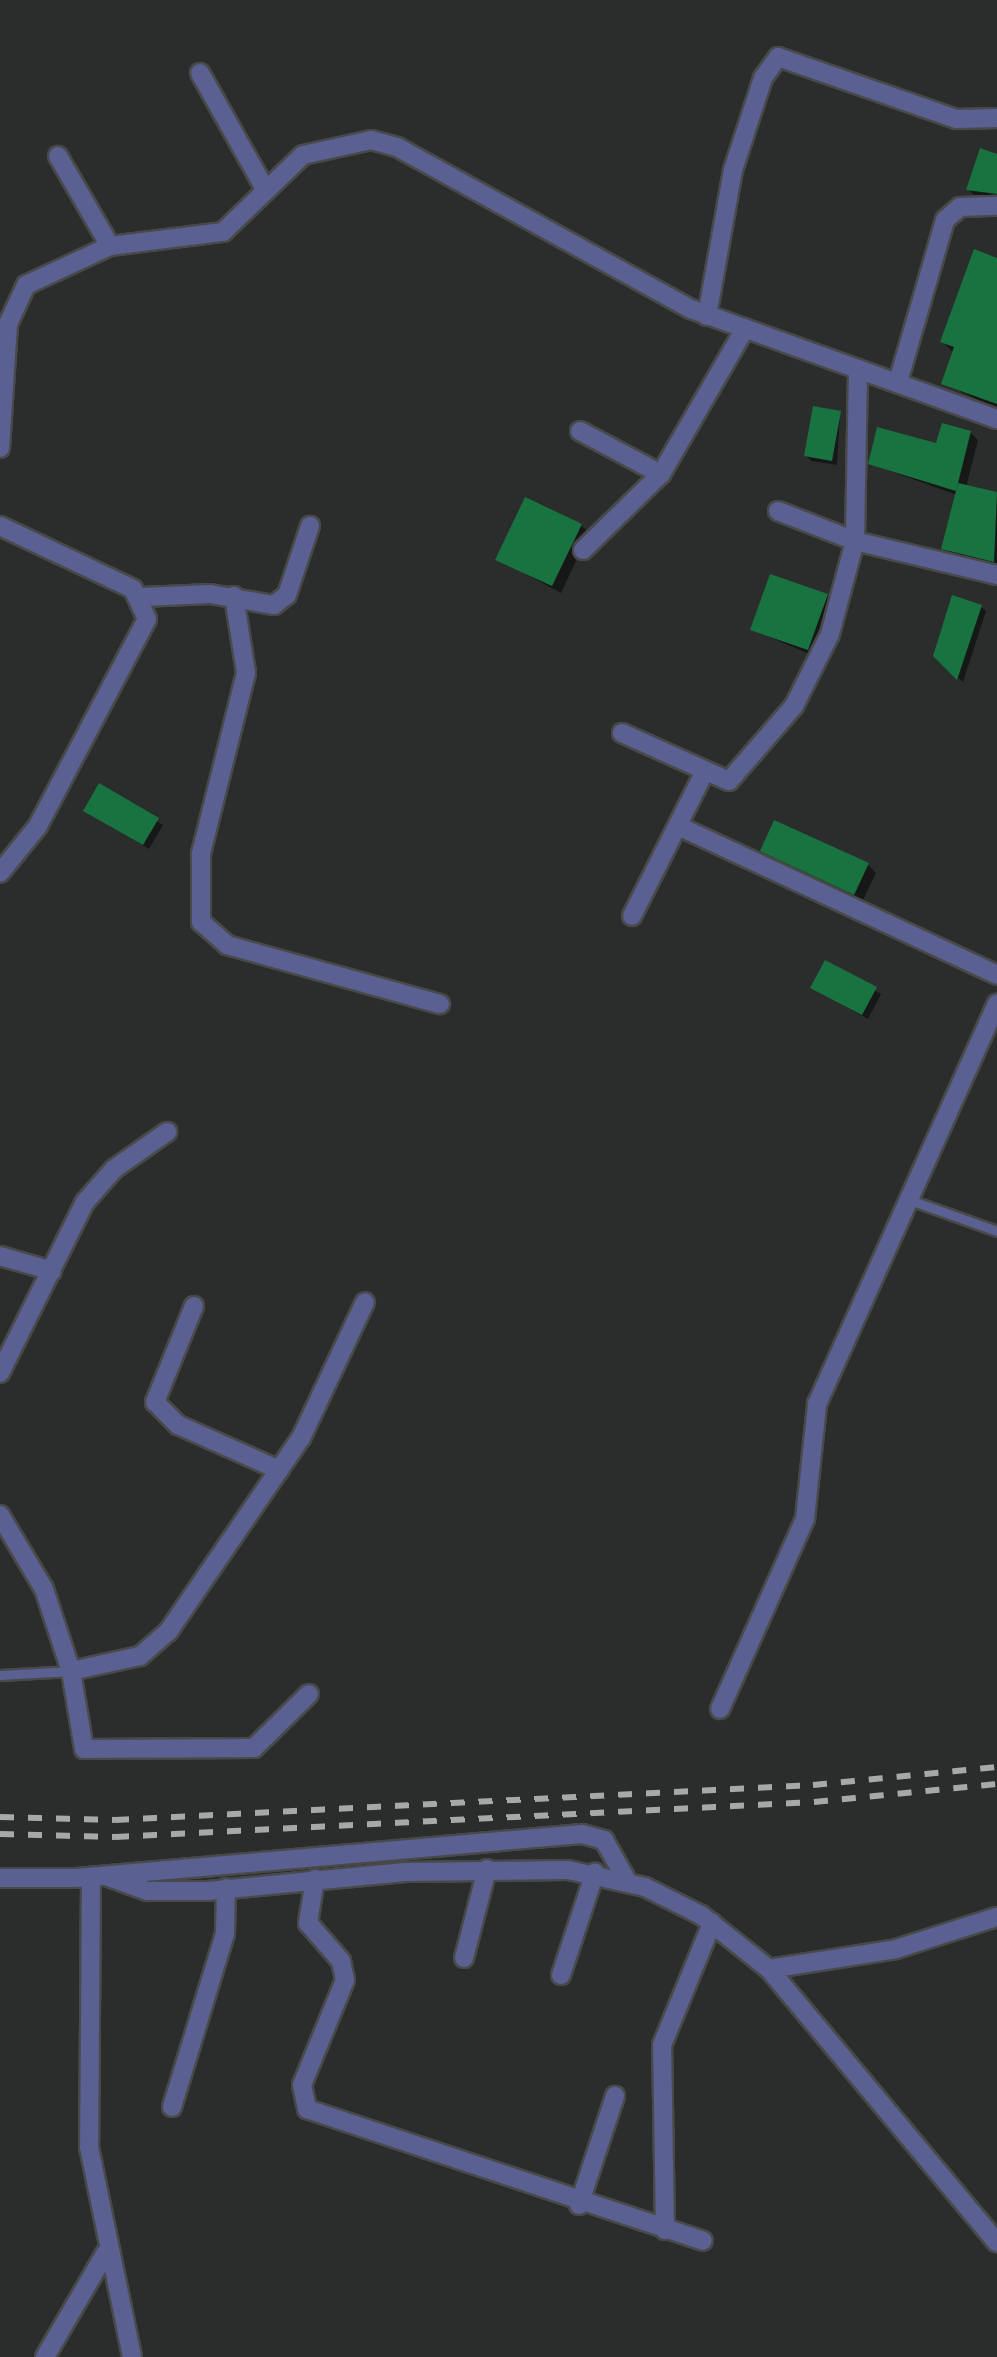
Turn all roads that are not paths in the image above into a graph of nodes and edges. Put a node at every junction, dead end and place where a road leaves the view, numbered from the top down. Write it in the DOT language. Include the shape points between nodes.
graph roads {
  1 [pos="200,73"];
  2 [pos="997,118"];
  3 [pos="58,156"];
  4 [pos="265,189"];
  5 [pos="997,206"];
  6 [pos="110,246"];
  7 [pos="6,304"];
  8 [pos="707,316"];
  9 [pos="743,332"];
  10 [pos="858,369"];
  11 [pos="898,382"];
  12 [pos="997,419"];
  13 [pos="580,431"];
  14 [pos="0,448"];
  15 [pos="661,474"];
  16 [pos="778,511"];
  17 [pos="0,526"];
  18 [pos="310,526"];
  19 [pos="855,541"];
  20 [pos="583,550"];
  21 [pos="997,575"];
  22 [pos="234,596"];
  23 [pos="142,597"];
  24 [pos="622,733"];
  25 [pos="705,771"];
  26 [pos="678,826"];
  27 [pos="0,873"];
  28 [pos="632,916"];
  29 [pos="997,975"];
  30 [pos="440,1004"];
  31 [pos="997,1004"];
  32 [pos="167,1132"];
  33 [pos="910,1200"];
  34 [pos="997,1231"];
  35 [pos="0,1256"];
  36 [pos="52,1271"];
  37 [pos="365,1302"];
  38 [pos="194,1306"];
  39 [pos="0,1373"];
  40 [pos="279,1470"];
  41 [pos="0,1515"];
  42 [pos="71,1671"];
  43 [pos="0,1675"];
  44 [pos="309,1694"];
  45 [pos="720,1709"];
  46 [pos="487,1869"];
  47 [pos="595,1872"];
  48 [pos="99,1876"];
  49 [pos="0,1878"];
  50 [pos="315,1879"];
  51 [pos="627,1881"];
  52 [pos="226,1888"];
  53 [pos="997,1917"];
  54 [pos="712,1923"];
  55 [pos="464,1958"];
  56 [pos="769,1969"];
  57 [pos="561,1975"];
  58 [pos="615,2096"];
  59 [pos="172,2107"];
  60 [pos="579,2205"];
  61 [pos="665,2230"];
  62 [pos="703,2241"];
  63 [pos="997,2243"];
  64 [pos="106,2252"];
  65 [pos="45,2357"];
  66 [pos="132,2357"];
  1 -- 4 [label="street"];
  2 -- 8 [label="street" via="956,119 778,57 763,78 733,170"];
  3 -- 6 [label="street"];
  4 -- 6 [label="street" via="223,232"];
  4 -- 8 [label="street" via="280,170 331,144 397,147"];
  5 -- 11 [label="street" via="960,207 945,220"];
  6 -- 7 [label="street" via="50,269"];
  7 -- 14 [label="street"];
  8 -- 9 [label="street"];
  9 -- 10 [label="street"];
  9 -- 15 [label="street"];
  10 -- 11 [label="street"];
  10 -- 19 [label="street"];
  11 -- 12 [label="street"];
  13 -- 15 [label="street"];
  15 -- 20 [label="street"];
  16 -- 19 [label="street"];
  17 -- 23 [label="street"];
  18 -- 22 [label="street" via="281,601"];
  19 -- 21 [label="street"];
  19 -- 25 [label="street" via="830,634 788,715 760,739 738,779"];
  22 -- 23 [label="street"];
  22 -- 30 [label="street" via="246,673 201,854 201,922 227,945"];
  23 -- 27 [label="street" via="141,632 38,826"];
  24 -- 25 [label="street"];
  25 -- 26 [label="street"];
  26 -- 28 [label="street"];
  26 -- 29 [label="street"];
  31 -- 33 [label="street"];
  32 -- 36 [label="street" via="99,1183"];
  33 -- 34 [label="lane"];
  33 -- 45 [label="street" via="817,1404 805,1519"];
  35 -- 36 [label="street"];
  36 -- 39 [label="street"];
  37 -- 40 [label="street" via="345,1355"];
  38 -- 40 [label="street" via="155,1402 178,1425"];
  40 -- 42 [label="street" via="155,1647"];
  41 -- 42 [label="street" via="44,1589"];
  42 -- 43 [label="lane"];
  42 -- 44 [label="street" via="80,1743 92,1751 254,1748"];
  46 -- 47 [label="street"];
  46 -- 50 [label="street"];
  46 -- 55 [label="street"];
  47 -- 51 [label="street"];
  47 -- 57 [label="street"];
  48 -- 49 [label="street"];
  48 -- 51 [label="street" via="582,1834 604,1840"];
  48 -- 52 [label="street" via="147,1891"];
  48 -- 64 [label="street" via="87,2113"];
  50 -- 52 [label="street"];
  50 -- 60 [label="street" via="308,1923 341,1961 345,1980 302,2085 307,2109"];
  51 -- 54 [label="street"];
  52 -- 59 [label="street" via="225,1934"];
  53 -- 56 [label="street" via="896,1949"];
  54 -- 56 [label="street"];
  54 -- 61 [label="street" via="662,2045"];
  56 -- 63 [label="street"];
  58 -- 60 [label="street"];
  60 -- 61 [label="street"];
  61 -- 62 [label="street"];
  64 -- 65 [label="street"];
  64 -- 66 [label="street"];
}
